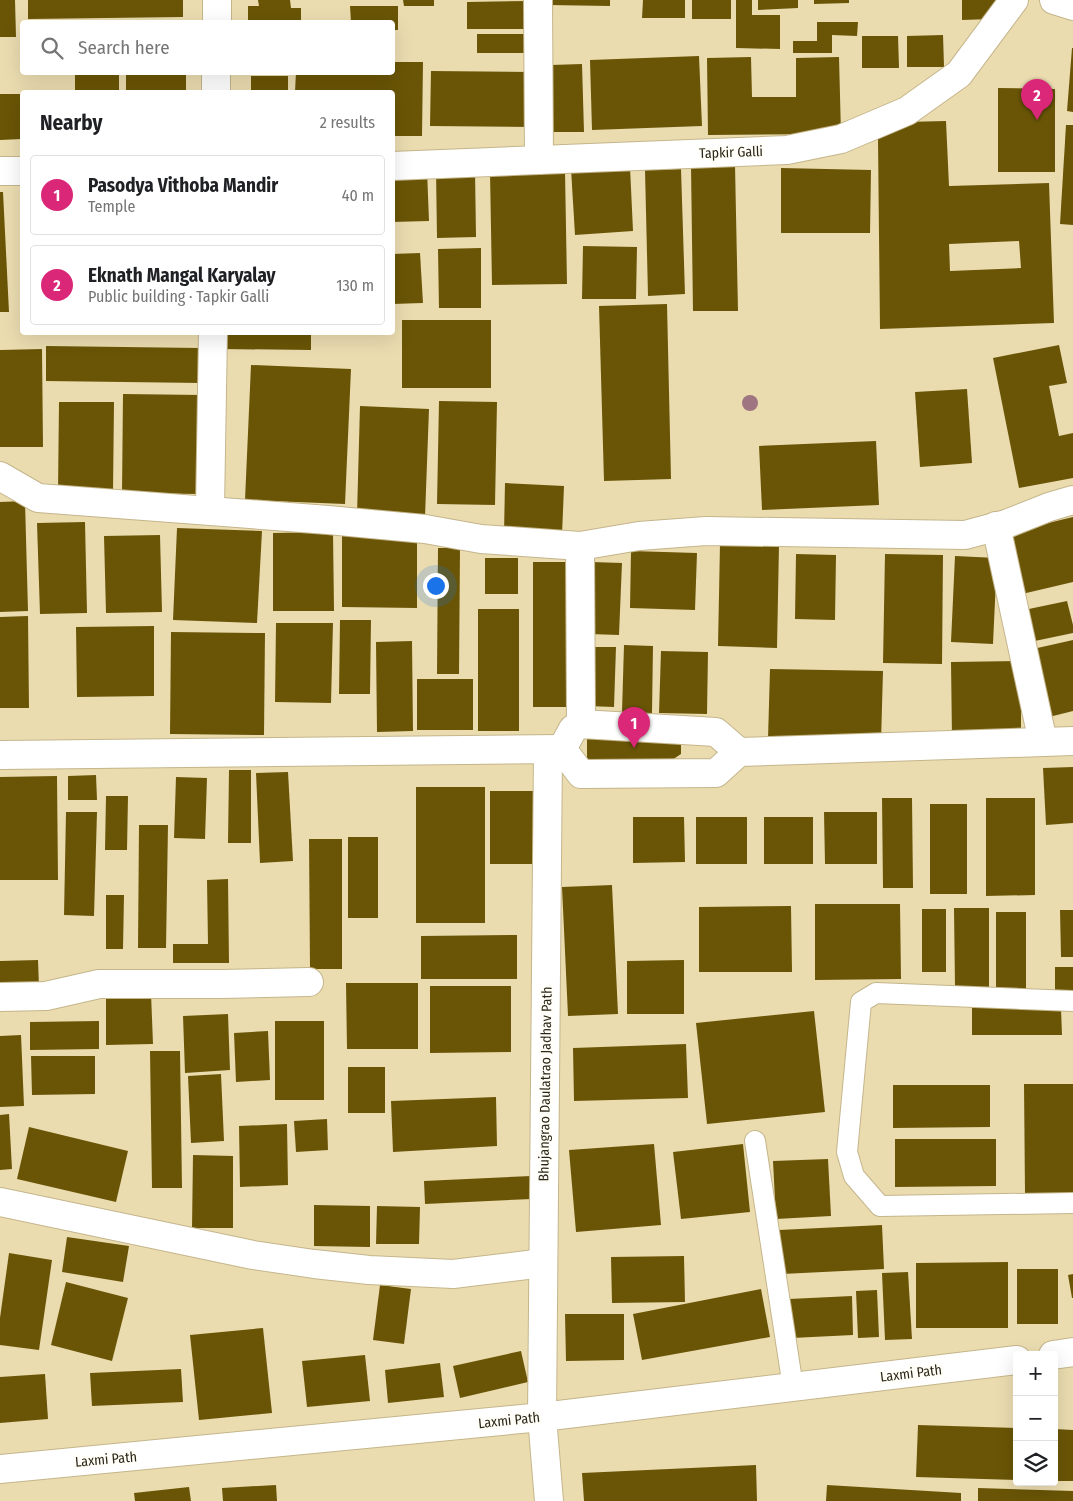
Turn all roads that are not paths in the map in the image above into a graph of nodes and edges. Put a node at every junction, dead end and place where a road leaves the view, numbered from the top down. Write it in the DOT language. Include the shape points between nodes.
graph roads {
  1 [pos="217,0"];
  2 [pos="538,0"];
  3 [pos="1014,0"];
  4 [pos="1054,0"];
  5 [pos="1073,6"];
  6 [pos="217,20"];
  7 [pos="216,75"];
  8 [pos="216,90"];
  9 [pos="539,160"];
  10 [pos="395,166"];
  11 [pos="0,171"];
  12 [pos="20,171"];
  13 [pos="213,335"];
  14 [pos="0,476"];
  15 [pos="1073,500"];
  16 [pos="210,510"];
  17 [pos="996,526"];
  18 [pos="580,546"];
  19 [pos="580,724"];
  20 [pos="1073,741"];
  21 [pos="1043,742"];
  22 [pos="555,749"];
  23 [pos="739,752"];
  24 [pos="0,755"];
  25 [pos="309,982"];
  26 [pos="0,997"];
  27 [pos="1073,1001"];
  28 [pos="754,1141"];
  29 [pos="0,1202"];
  30 [pos="1073,1203"];
  31 [pos="543,1263"];
  32 [pos="1073,1352"];
  33 [pos="1058,1354"];
  34 [pos="1013,1360"];
  35 [pos="793,1387"];
  36 [pos="542,1417"];
  37 [pos="0,1469"];
  38 [pos="549,1501"];
  1 -- 6 [label="street"];
  2 -- 9 [label="street"];
  3 -- 9 [label="street, Tapkir Galli" via="959,74 907,111 841,139 787,150"];
  4 -- 5 [label="street"];
  7 -- 8 [label="street"];
  9 -- 10 [label="street, Tapkir Galli"];
  11 -- 12 [label="street"];
  13 -- 16 [label="street"];
  14 -- 16 [label="street" via="38,498"];
  15 -- 17 [label="street"];
  16 -- 18 [label="street" via="425,529 481,539"];
  17 -- 18 [label="street" via="965,535 706,531 639,536"];
  17 -- 21 [label="street"];
  18 -- 19 [label="street"];
  19 -- 22 [label="street"];
  19 -- 23 [label="street" via="716,732"];
  20 -- 21 [label="street"];
  21 -- 23 [label="street"];
  22 -- 23 [label="street" via="580,774 716,774"];
  22 -- 24 [label="street"];
  22 -- 31 [label="street, Bhujangrao Daulatrao Jadhav Path"];
  25 -- 26 [label="street" via="98,984 46,996"];
  27 -- 30 [label="lane" via="876,993 861,1002 847,1152 854,1176 880,1206"];
  28 -- 35 [label="lane"];
  29 -- 31 [label="street" via="314,1264 453,1274"];
  31 -- 36 [label="street, Bhujangrao Daulatrao Jadhav Path"];
  32 -- 33 [label="street"];
  34 -- 35 [label="street, Laxmi Path"];
  35 -- 36 [label="street, Laxmi Path"];
  36 -- 37 [label="street, Laxmi Path"];
  36 -- 38 [label="street, Bhujangrao Daulatrao Jadhav Path"];
}
